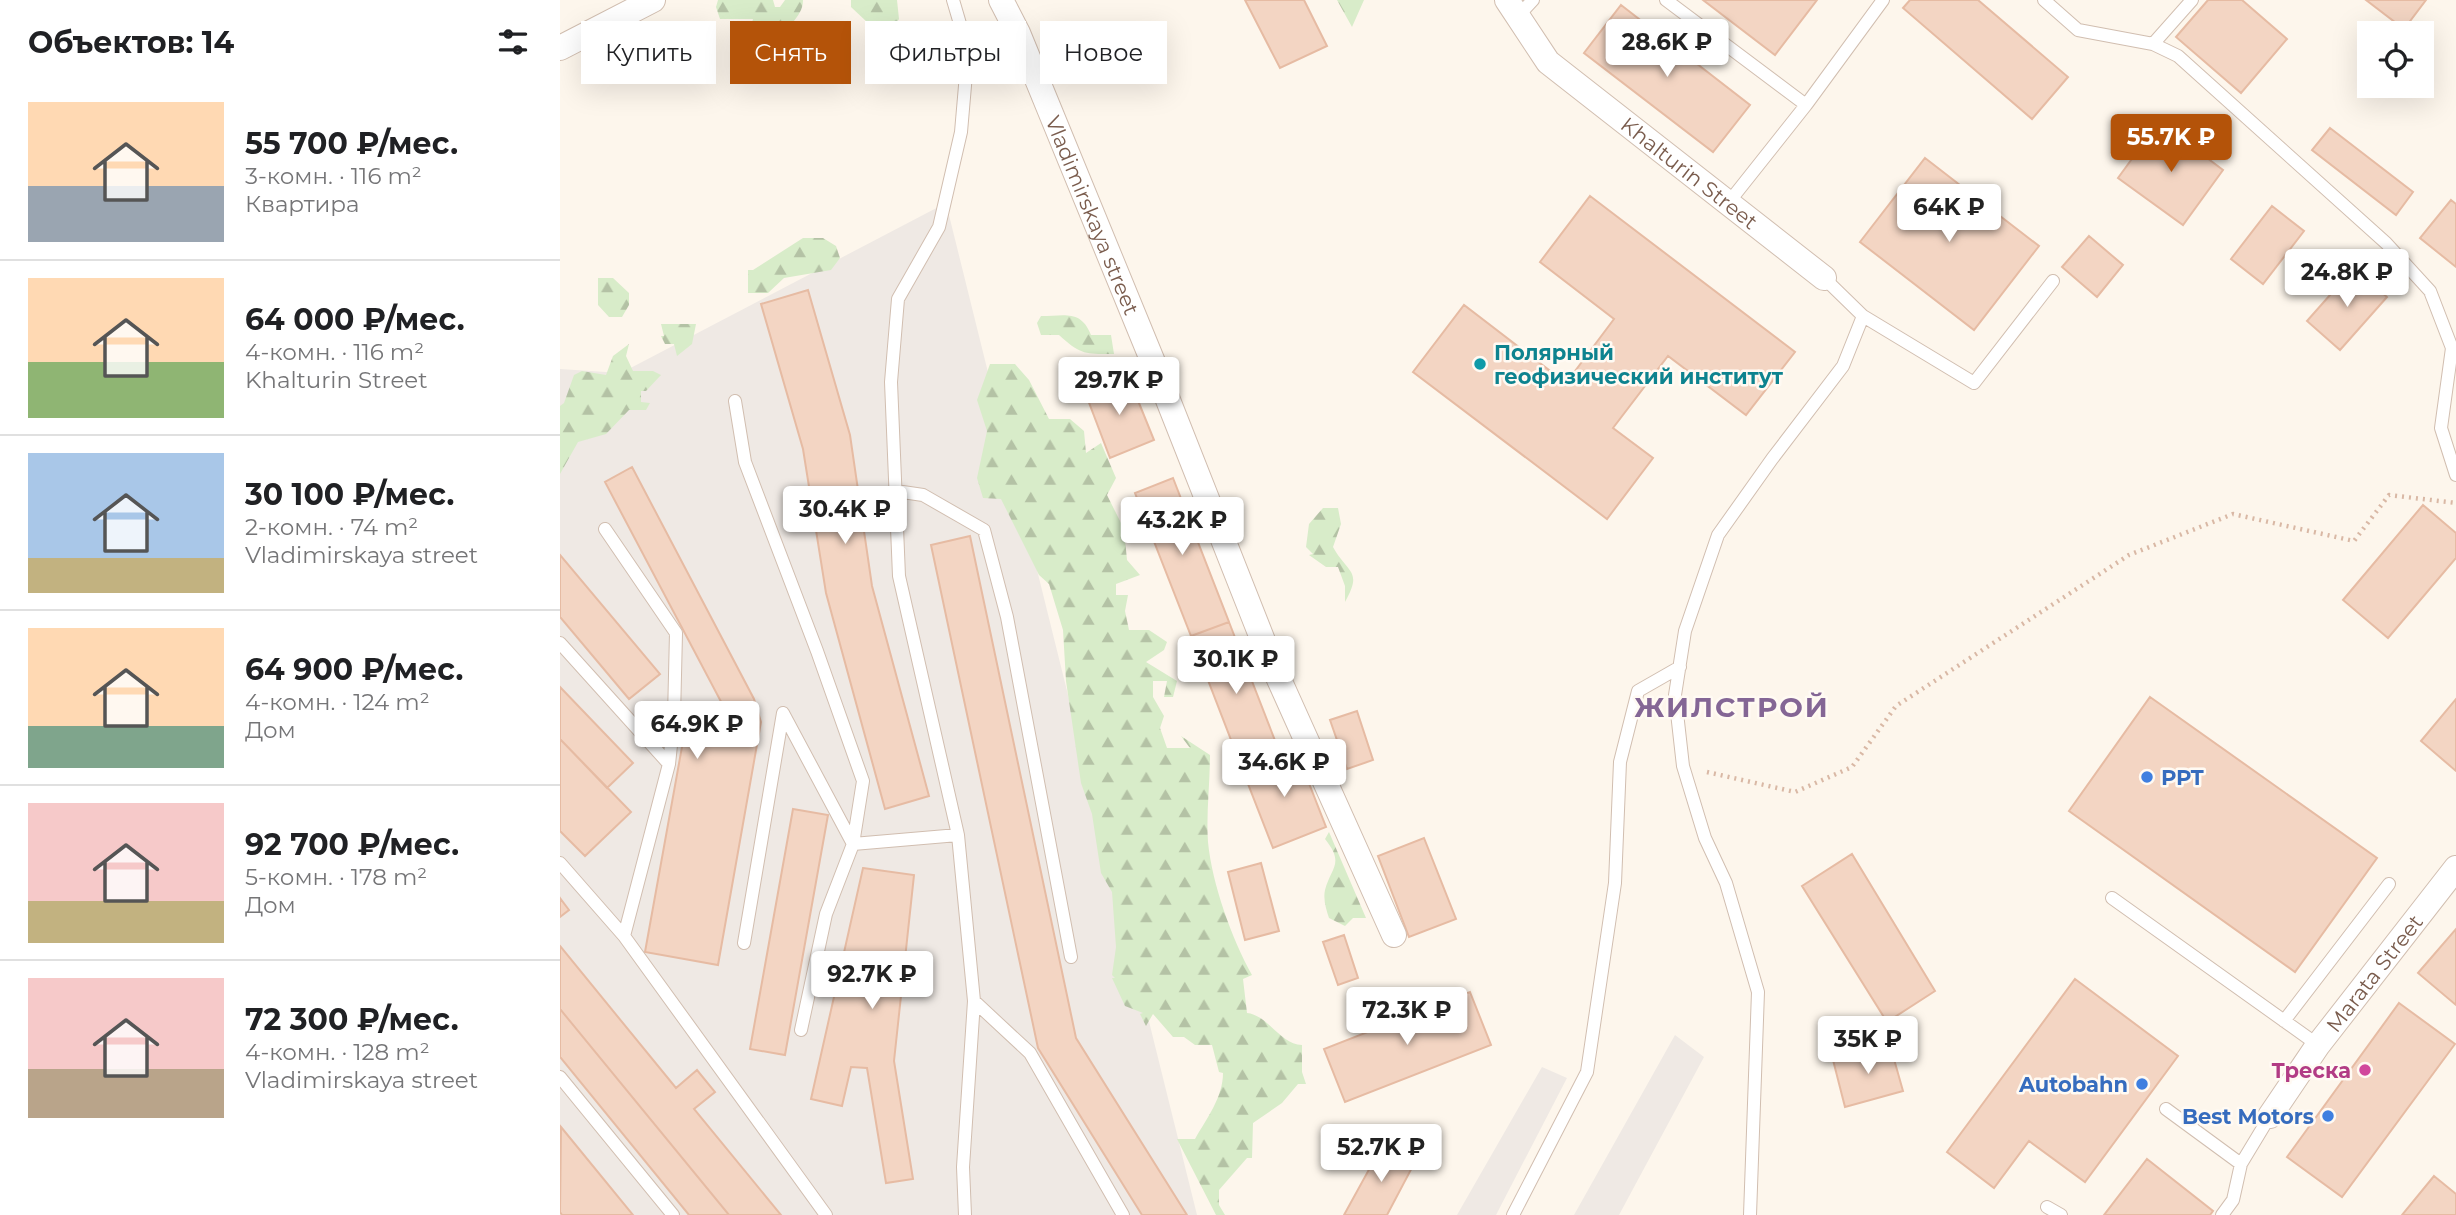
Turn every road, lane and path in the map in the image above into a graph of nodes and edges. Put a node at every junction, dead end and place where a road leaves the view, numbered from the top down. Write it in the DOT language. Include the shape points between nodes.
graph roads {
  1 [pos="653,0"];
  2 [pos="953,0"];
  3 [pos="1001,0"];
  4 [pos="1666,0"];
  5 [pos="1882,0"];
  6 [pos="2044,0"];
  7 [pos="2192,0"];
  8 [pos="1520,5"];
  9 [pos="2153,44"];
  10 [pos="560,48"];
  11 [pos="1806,105"];
  12 [pos="1730,202"];
  13 [pos="1824,278"];
  14 [pos="2053,281"];
  15 [pos="1863,316"];
  16 [pos="735,401"];
  17 [pos="2456,475"];
  18 [pos="896,491"];
  19 [pos="2456,503"];
  20 [pos="605,529"];
  21 [pos="560,643"];
  22 [pos="1680,667"];
  23 [pos="670,764"];
  24 [pos="1683,766"];
  25 [pos="958,835"];
  26 [pos="853,844"];
  27 [pos="560,863"];
  28 [pos="2456,868"];
  29 [pos="2389,884"];
  30 [pos="2112,898"];
  31 [pos="1394,935"];
  32 [pos="624,936"];
  33 [pos="744,943"];
  34 [pos="1071,957"];
  35 [pos="974,1001"];
  36 [pos="2284,1021"];
  37 [pos="802,1030"];
  38 [pos="2318,1045"];
  39 [pos="560,1077"];
  40 [pos="565,1093"];
  41 [pos="2166,1109"];
  42 [pos="2270,1116"];
  43 [pos="2241,1164"];
  44 [pos="2047,1206"];
  45 [pos="673,1215"];
  46 [pos="826,1215"];
  47 [pos="965,1215"];
  48 [pos="1123,1215"];
  49 [pos="1514,1215"];
  50 [pos="1750,1215"];
  51 [pos="2062,1215"];
  52 [pos="2222,1215"];
  1 -- 10 [label="street"];
  2 -- 18 [label="lane" via="968,51 961,132 939,227 898,299 891,382"];
  3 -- 31 [label="street, Vladimirskaya street" via="1273,666"];
  4 -- 11 [label="lane"];
  5 -- 11 [label="lane"];
  6 -- 9 [label="lane" via="2078,30"];
  7 -- 9 [label="lane"];
  8 -- 12 [label="street, Khalturin Street" via="1548,62"];
  9 -- 17 [label="lane" via="2178,56 2386,243 2430,291 2452,348 2441,428"];
  11 -- 12 [label="lane"];
  12 -- 13 [label="street, Khalturin Street"];
  13 -- 15 [label="lane"];
  14 -- 15 [label="lane" via="1974,383"];
  15 -- 22 [label="lane" via="1843,366 1718,535 1685,631"];
  16 -- 26 [label="lane" via="745,462 863,781"];
  18 -- 25 [label="lane" via="900,576"];
  18 -- 34 [label="lane" via="923,495 984,530 1007,617"];
  19 -- 24 [label="path" via="2389,495 2354,541 2233,514 2129,555 1896,706 1852,767 1794,792"];
  20 -- 23 [label="lane" via="676,633"];
  21 -- 23 [label="lane"];
  22 -- 24 [label="lane" via="1675,695"];
  22 -- 49 [label="lane" via="1638,691 1620,762 1615,883 1587,1072"];
  23 -- 32 [label="lane"];
  24 -- 50 [label="lane" via="1726,883 1758,992"];
  25 -- 26 [label="lane"];
  25 -- 35 [label="lane"];
  26 -- 33 [label="lane" via="783,713"];
  26 -- 37 [label="lane" via="826,914"];
  27 -- 32 [label="lane"];
  28 -- 38 [label="street, Marata Street"];
  29 -- 36 [label="lane"];
  30 -- 36 [label="lane"];
  32 -- 46 [label="lane"];
  35 -- 47 [label="lane" via="963,1167"];
  35 -- 48 [label="lane" via="1030,1053"];
  36 -- 38 [label="lane"];
  38 -- 42 [label="street, Marata Street"];
  39 -- 40 [label="lane"];
  40 -- 45 [label="lane"];
  41 -- 43 [label="lane"];
  42 -- 43 [label="lane"];
  43 -- 52 [label="lane" via="2233,1200"];
  44 -- 51 [label="lane"];
}
